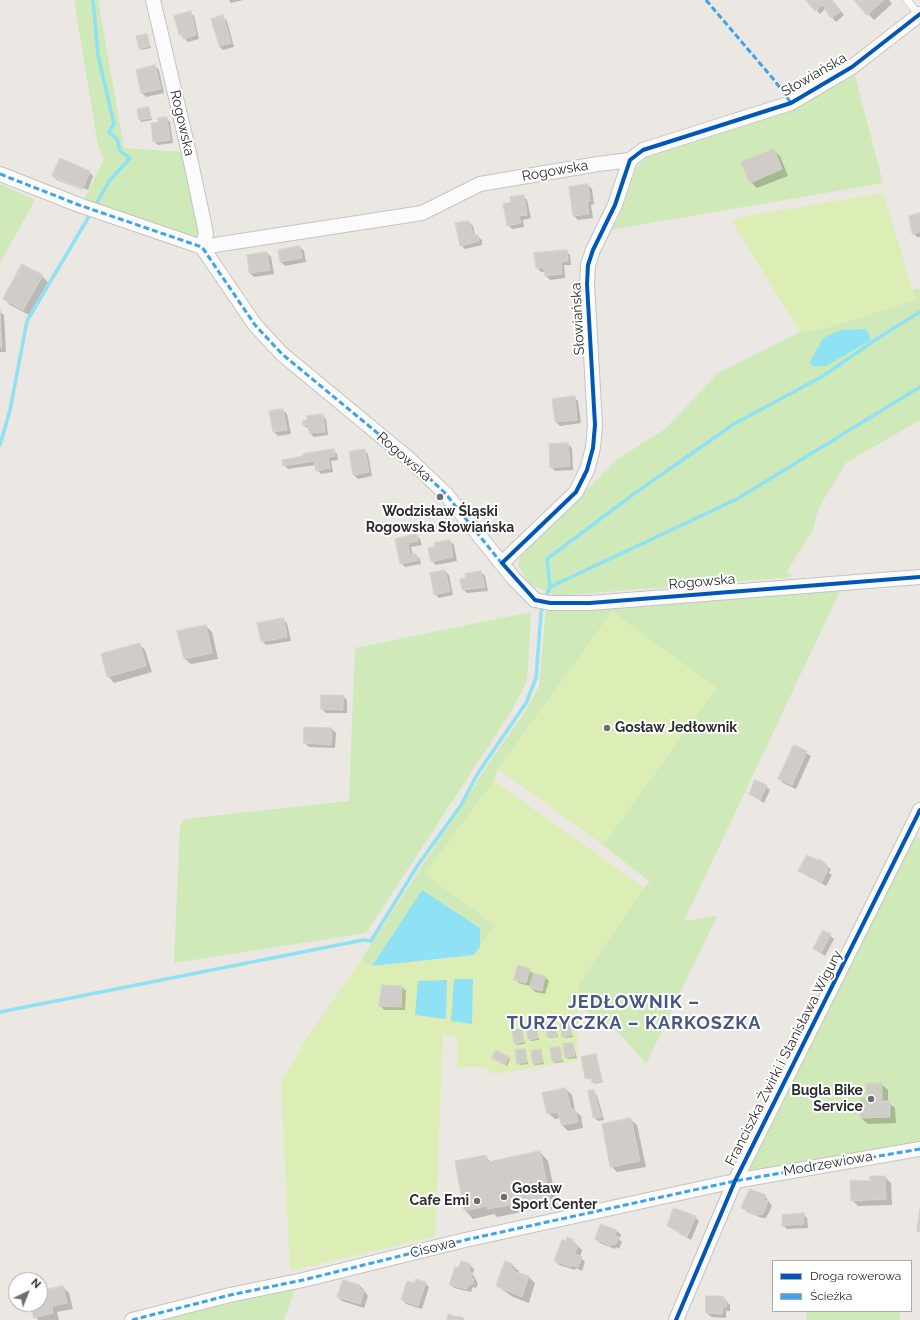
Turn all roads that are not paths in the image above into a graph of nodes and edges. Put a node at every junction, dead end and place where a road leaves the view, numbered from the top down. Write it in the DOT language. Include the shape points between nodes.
graph roads {
  1 [pos="153,0"];
  2 [pos="907,0"];
  3 [pos="920,14"];
  4 [pos="630,160"];
  5 [pos="0,174"];
  6 [pos="202,247"];
  7 [pos="502,563"];
  8 [pos="920,577"];
  9 [pos="920,810"];
  10 [pos="920,1149"];
  11 [pos="735,1181"];
  12 [pos="132,1320"];
  13 [pos="676,1320"];
  1 -- 6 [label="street, Rogowska" via="206,233"];
  2 -- 3 [label="lane"];
  3 -- 4 [label="street, Słowiańska" via="852,67 791,103 643,150"];
  4 -- 6 [label="street, Rogowska" via="480,184 422,213"];
  4 -- 7 [label="street, Słowiańska" via="616,205 588,265 586,284 595,425 593,448 587,470 576,492"];
  5 -- 6 [label="street, Rogowska" via="79,205"];
  6 -- 7 [label="street, Rogowska" via="255,325 282,354 409,459 446,493"];
  7 -- 8 [label="street, Rogowska" via="535,600 550,603 590,603"];
  9 -- 11 [label="street, Franciszka Żwirki i Stanisława Wigury"];
  10 -- 11 [label="street, Modrzewiowa"];
  11 -- 12 [label="street, Cisowa" via="466,1240"];
  11 -- 13 [label="street, Franciszka Żwirki i Stanisława Wigury"];
}
